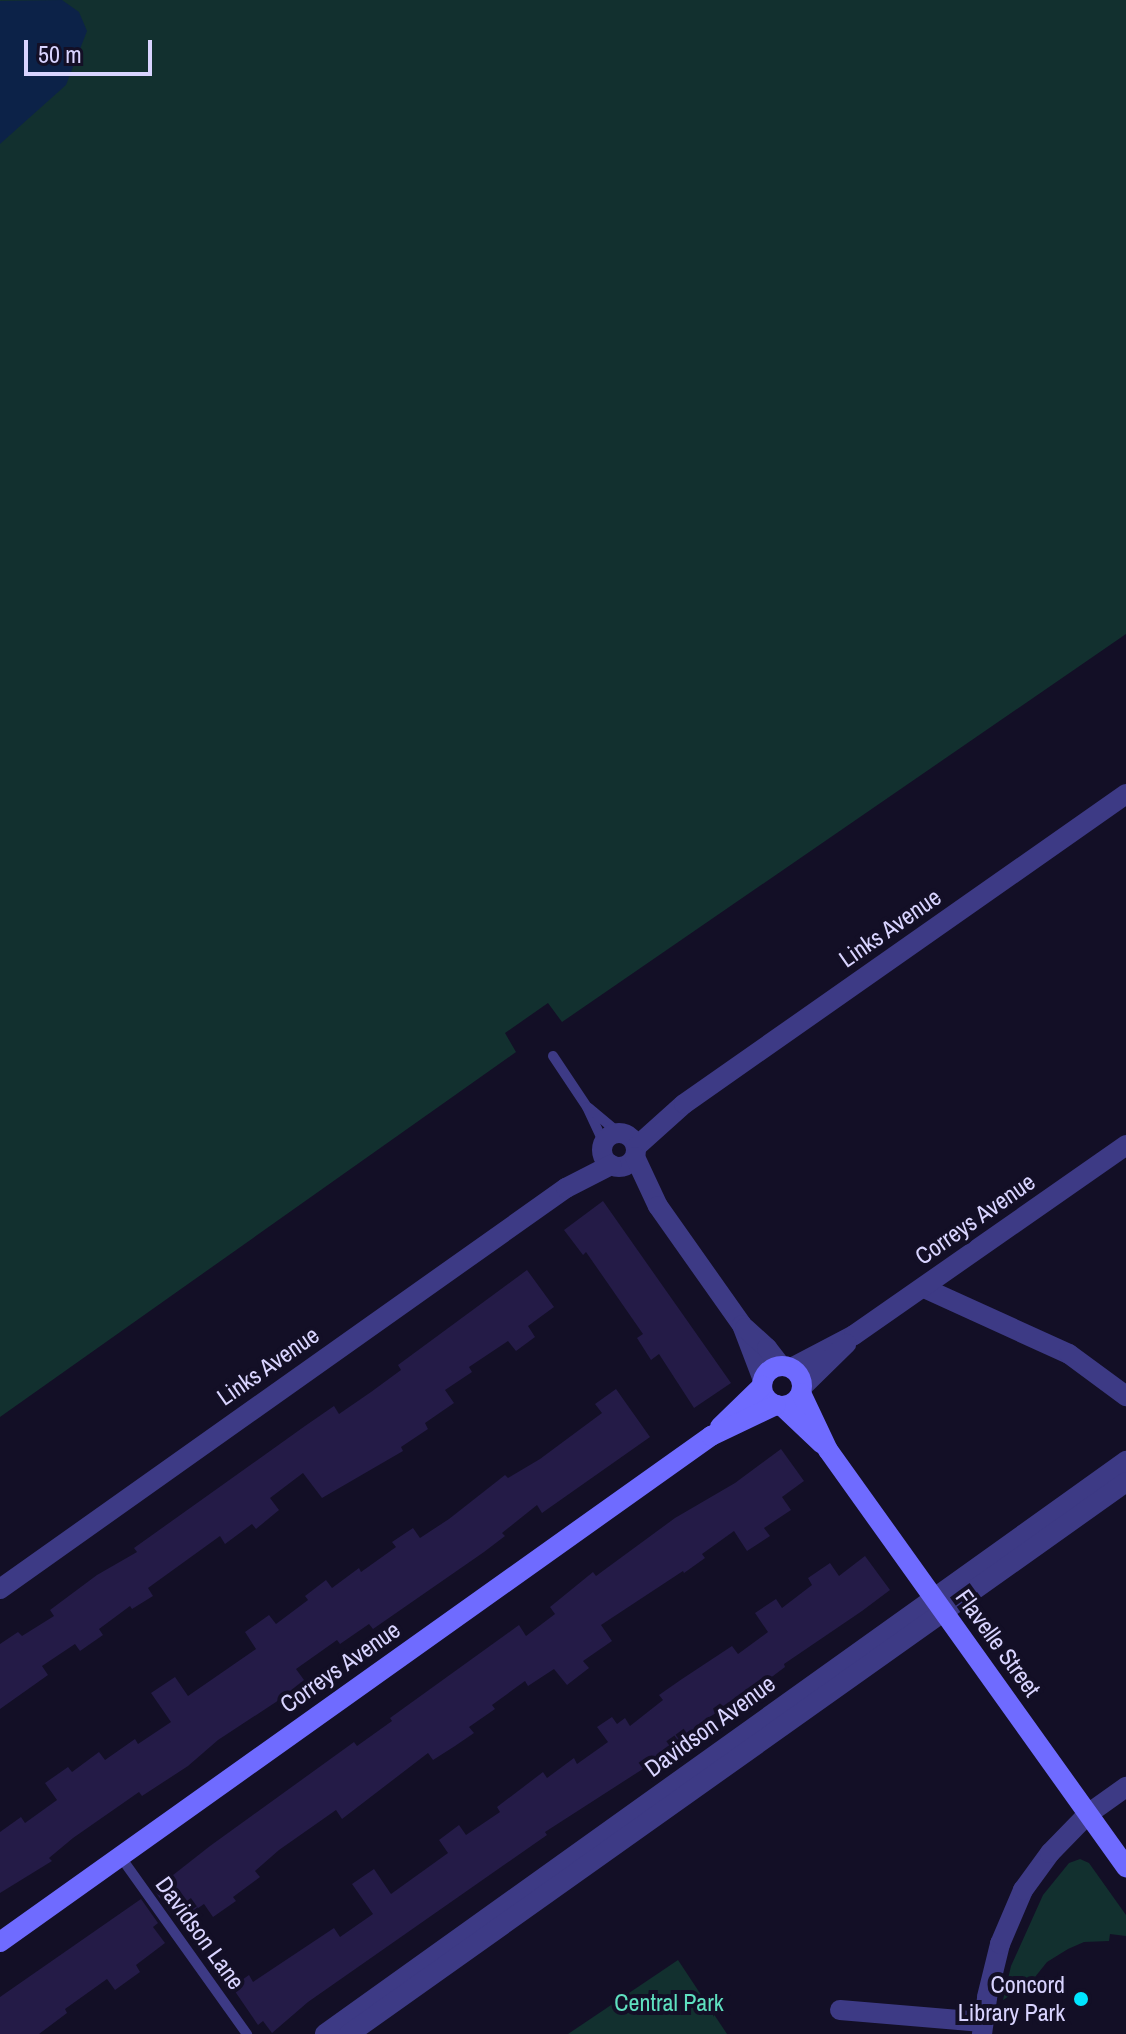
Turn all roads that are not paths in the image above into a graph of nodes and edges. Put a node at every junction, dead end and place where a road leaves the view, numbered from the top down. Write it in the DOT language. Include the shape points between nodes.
graph roads {
  1 [pos="1126,794"];
  2 [pos="553,1056"];
  3 [pos="587,1107"];
  4 [pos="1126,1145"];
  5 [pos="619,1150"];
  6 [pos="924,1288"];
  7 [pos="742,1325"];
  8 [pos="854,1335"];
  9 [pos="786,1367"];
  10 [pos="762,1383"];
  11 [pos="802,1390"];
  12 [pos="1126,1396"];
  13 [pos="779,1406"];
  14 [pos="711,1436"];
  15 [pos="828,1450"];
  16 [pos="1126,1461"];
  17 [pos="1126,1482"];
  18 [pos="0,1589"];
  19 [pos="939,1605"];
  20 [pos="1126,1787"];
  21 [pos="1088,1814"];
  22 [pos="120,1856"];
  23 [pos="1126,1867"];
  24 [pos="0,1942"];
  25 [pos="840,2010"];
  26 [pos="982,2028"];
  27 [pos="247,2034"];
  28 [pos="325,2034"];
  29 [pos="349,2034"];
  1 -- 5 [label="street, Links Avenue"];
  2 -- 3 [label="lane"];
  3 -- 5 [label="lane"];
  3 -- 5 [label="lane"];
  4 -- 6 [label="street, Correys Avenue"];
  5 -- 7 [label="street"];
  5 -- 18 [label="street, Links Avenue"];
  6 -- 8 [label="street, Correys Avenue"];
  6 -- 12 [label="street" via="1069,1354"];
  7 -- 9 [label="street"];
  7 -- 10 [label="street"];
  8 -- 9 [label="street, Correys Avenue"];
  8 -- 11 [label="street, Correys Avenue"];
  9 -- 10 [label="street" via="770,1370"];
  9 -- 11 [label="street" via="800,1376"];
  10 -- 13 [label="street" via="766,1398"];
  10 -- 14 [label="street, Correys Avenue"];
  11 -- 13 [label="street" via="793,1403"];
  11 -- 15 [label="street, Flavelle Street"];
  13 -- 14 [label="street, Correys Avenue"];
  13 -- 15 [label="street, Flavelle Street"];
  14 -- 22 [label="street, Correys Avenue"];
  15 -- 19 [label="street, Flavelle Street"];
  16 -- 19 [label="street, Davidson Avenue"];
  17 -- 19 [label="street, Davidson Avenue"];
  19 -- 21 [label="street, Flavelle Street"];
  19 -- 28 [label="street, Davidson Avenue"];
  19 -- 29 [label="street, Davidson Avenue"];
  20 -- 21 [label="street"];
  21 -- 23 [label="street, Flavelle Street"];
  21 -- 26 [label="street" via="1023,1890 1003,1935"];
  22 -- 24 [label="street, Correys Avenue"];
  22 -- 27 [label="lane, Davidson Lane"];
  25 -- 26 [label="street"];
}
